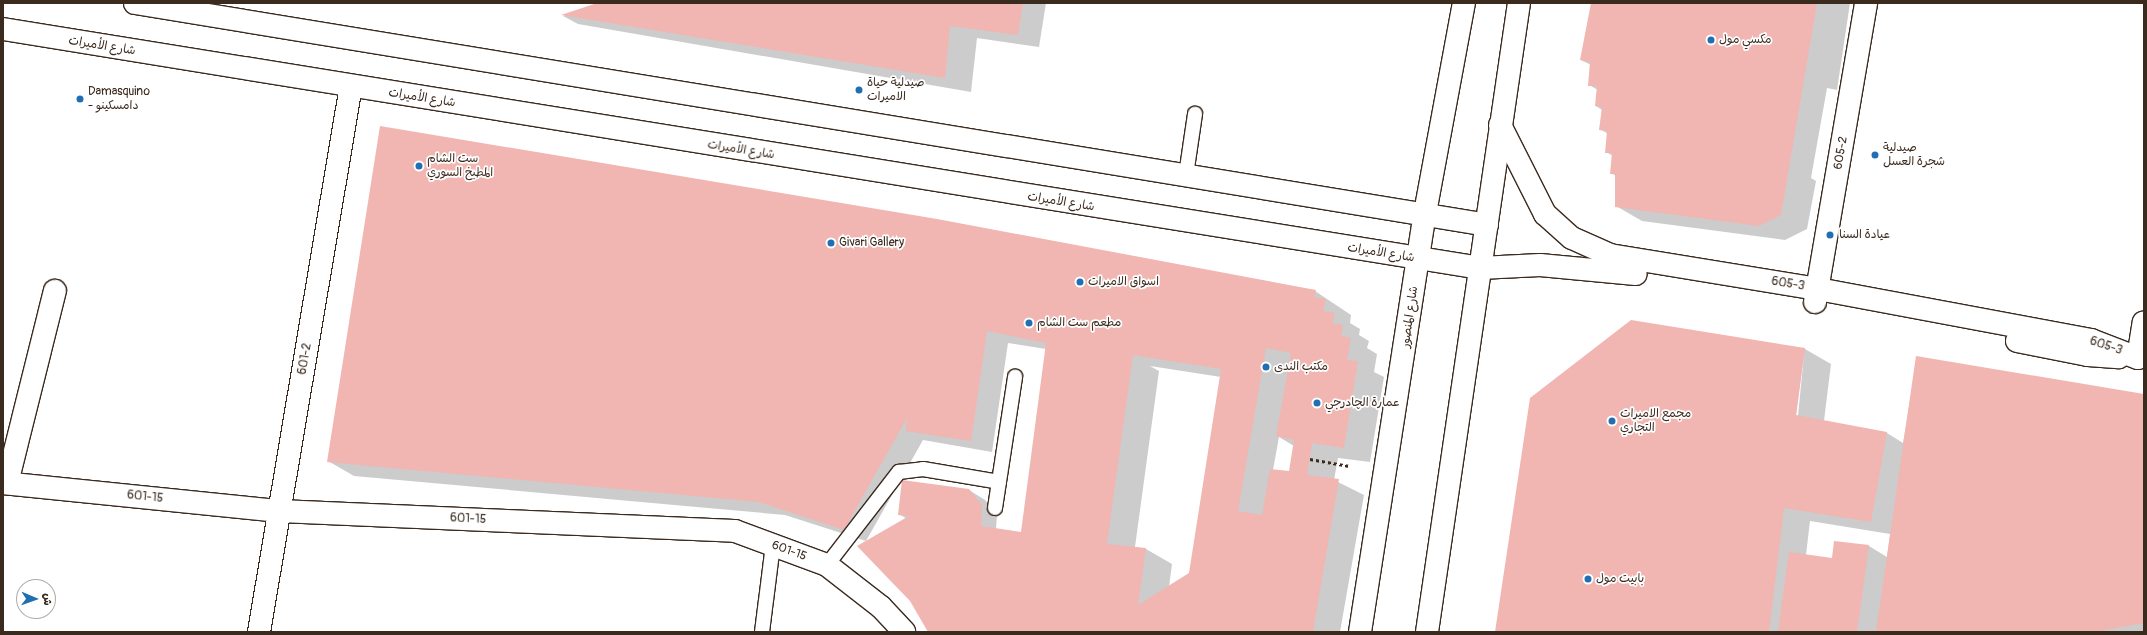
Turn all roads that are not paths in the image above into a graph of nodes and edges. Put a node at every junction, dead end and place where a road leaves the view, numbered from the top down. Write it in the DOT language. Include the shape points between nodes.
graph roads {
  1 [pos="136,3"];
  2 [pos="1464,3"];
  3 [pos="1519,3"];
  4 [pos="1866,3"];
  5 [pos="3,29"];
  6 [pos="351,86"];
  7 [pos="1194,114"];
  8 [pos="1500,125"];
  9 [pos="1186,175"];
  10 [pos="1425,213"];
  11 [pos="1487,225"];
  12 [pos="1418,259"];
  13 [pos="1480,268"];
  14 [pos="55,291"];
  15 [pos="1816,295"];
  16 [pos="2144,322"];
  17 [pos="2141,358"];
  18 [pos="1015,377"];
  19 [pos="999,482"];
  20 [pos="5,483"];
  21 [pos="995,508"];
  22 [pos="279,511"];
  23 [pos="773,545"];
  24 [pos="827,565"];
  25 [pos="259,632"];
  26 [pos="762,632"];
  27 [pos="904,632"];
  28 [pos="1360,632"];
  29 [pos="1427,632"];
  1 -- 9 [label="street"];
  2 -- 10 [label="street, شارع المنصور"];
  3 -- 8 [label="street"];
  4 -- 15 [label="street, 605-2"];
  5 -- 6 [label="street, شارع الأميرات"];
  6 -- 12 [label="street, شارع الأميرات"];
  6 -- 22 [label="street, 601-2"];
  7 -- 9 [label="lane"];
  8 -- 11 [label="street"];
  8 -- 15 [label="street, 605-3" via="1545,214 1557,227 1588,246 1610,255"];
  9 -- 10 [label="street"];
  10 -- 11 [label="street"];
  10 -- 12 [label="street, شارع المنصور"];
  11 -- 13 [label="street"];
  12 -- 13 [label="street, شارع الأميرات"];
  12 -- 28 [label="street, شارع المنصور"];
  13 -- 15 [label="street, 605-3" via="1540,265 1609,270"];
  13 -- 29 [label="street"];
  14 -- 20 [label="street"];
  15 -- 17 [label="street, 605-3" via="2091,340"];
  16 -- 17 [label="street"];
  18 -- 19 [label="lane"];
  19 -- 21 [label="lane"];
  19 -- 24 [label="lane" via="923,469 899,472"];
  20 -- 22 [label="street, 601-15"];
  22 -- 23 [label="street, 601-15" via="735,531"];
  22 -- 25 [label="street, 601-2"];
  23 -- 24 [label="street, 601-15"];
  23 -- 26 [label="lane"];
  24 -- 27 [label="street, 601-15" via="881,607"];
}
